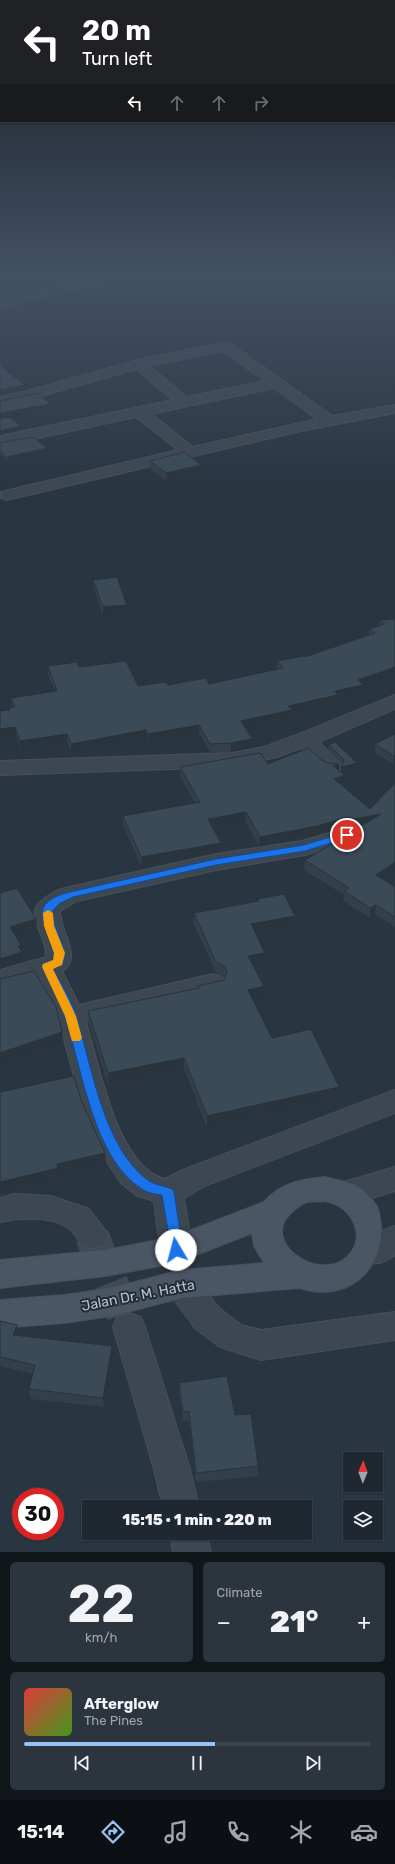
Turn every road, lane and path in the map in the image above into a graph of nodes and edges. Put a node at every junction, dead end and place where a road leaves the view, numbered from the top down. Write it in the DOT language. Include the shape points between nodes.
graph roads {
  1 [pos="138,364"];
  2 [pos="276,383"];
  3 [pos="0,400"];
  4 [pos="184,402"];
  5 [pos="395,409"];
  6 [pos="138,411"];
  7 [pos="330,421"];
  8 [pos="0,441"];
  9 [pos="190,452"];
  10 [pos="7,495"];
  11 [pos="395,701"];
  12 [pos="304,740"];
  13 [pos="332,766"];
  14 [pos="0,768"];
  15 [pos="347,835"];
  16 [pos="47,967"];
  17 [pos="0,979"];
  18 [pos="214,983"];
  19 [pos="71,1016"];
  20 [pos="395,1101"];
  21 [pos="395,1179"];
  22 [pos="168,1192"];
  23 [pos="345,1194"];
  24 [pos="0,1210"];
  25 [pos="273,1211"];
  26 [pos="92,1236"];
  27 [pos="384,1245"];
  28 [pos="176,1250"];
  29 [pos="0,1274"];
  30 [pos="300,1274"];
  31 [pos="181,1284"];
  32 [pos="0,1314"];
  33 [pos="395,1326"];
  34 [pos="129,1327"];
  35 [pos="179,1500"];
  36 [pos="189,1540"];
  37 [pos="192,1552"];
  1 -- 2 [label="street" via="225,346"];
  1 -- 3 [label="street" via="29,395"];
  1 -- 4 [label="street"];
  2 -- 4 [label="street"];
  2 -- 7 [label="street"];
  4 -- 6 [label="street"];
  5 -- 7 [label="street"];
  6 -- 8 [label="street"];
  6 -- 9 [label="street"];
  7 -- 9 [label="street"];
  9 -- 10 [label="street"];
  11 -- 12 [label="street"];
  12 -- 13 [label="street"];
  12 -- 14 [label="street" via="268,752 231,760"];
  15 -- 16 [label="street" via="305,848 216,862 70,895 56,901 48,909 47,917 60,953 58,962"];
  16 -- 17 [label="street"];
  16 -- 19 [label="street"];
  18 -- 19 [label="street"];
  19 -- 22 [label="street" via="89,1085 109,1139 128,1170 147,1186"];
  20 -- 22 [label="street" via="196,1178"];
  21 -- 23 [label="street"];
  22 -- 28 [label="street"];
  23 -- 25 [label="main road" via="325,1189 304,1191 286,1198"];
  23 -- 27 [label="main road" via="358,1202 368,1213 375,1225 377,1239"];
  24 -- 26 [label="street" via="15,1206 51,1208 78,1218"];
  25 -- 28 [label="main road"];
  25 -- 30 [label="main road" via="267,1228 270,1246 282,1262"];
  27 -- 30 [label="main road" via="352,1274 317,1279"];
  28 -- 29 [label="main road" via="106,1263"];
  30 -- 31 [label="main road, Jalan Dr. M. Hatta"];
  31 -- 32 [label="main road, Jalan Dr. M. Hatta" via="112,1302"];
  31 -- 33 [label="street" via="207,1318 232,1337 261,1345"];
  34 -- 35 [label="street"];
  36 -- 37 [label="street"];
}
